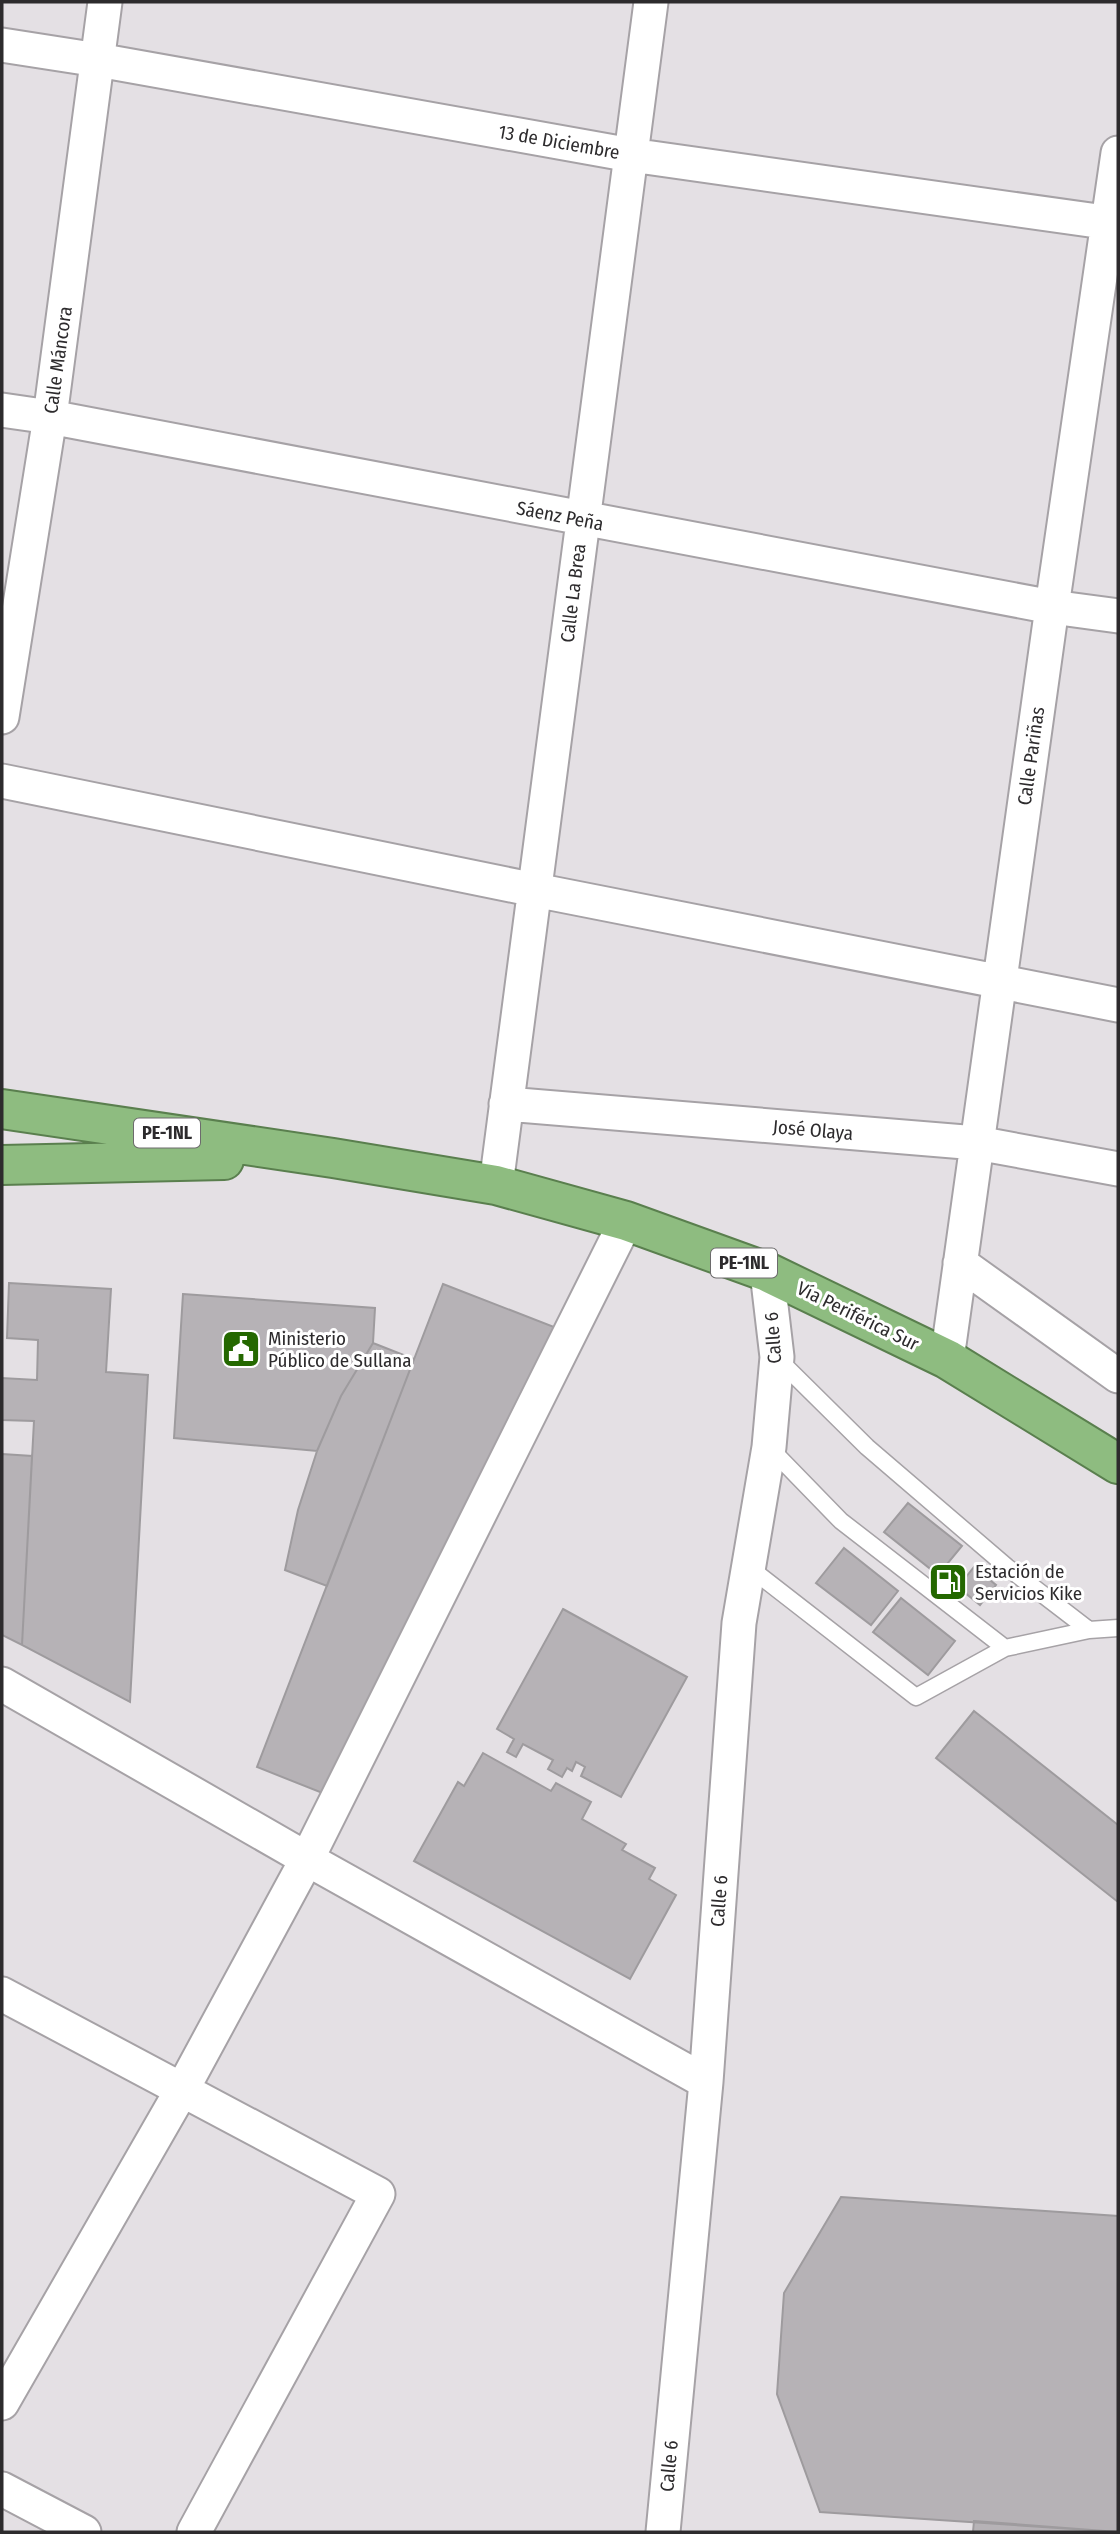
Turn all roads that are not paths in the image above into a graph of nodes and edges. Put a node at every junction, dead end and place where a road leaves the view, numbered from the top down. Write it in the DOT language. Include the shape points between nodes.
graph roads {
  1 [pos="105,2"];
  2 [pos="652,2"];
  3 [pos="2,46"];
  4 [pos="97,60"];
  5 [pos="1118,153"];
  6 [pos="631,155"];
  7 [pos="1113,223"];
  8 [pos="2,410"];
  9 [pos="50,417"];
  10 [pos="583,520"];
  11 [pos="1052,607"];
  12 [pos="1118,616"];
  13 [pos="2,717"];
  14 [pos="2,781"];
  15 [pos="535,890"];
  16 [pos="1000,980"];
  17 [pos="1118,1005"];
  18 [pos="506,1104"];
  19 [pos="2,1109"];
  20 [pos="977,1143"];
  21 [pos="333,1157"];
  22 [pos="2,1165"];
  23 [pos="1118,1169"];
  24 [pos="496,1185"];
  25 [pos="626,1221"];
  26 [pos="960,1263"];
  27 [pos="767,1272"];
  28 [pos="777,1357"];
  29 [pos="947,1359"];
  30 [pos="1118,1376"];
  31 [pos="769,1447"];
  32 [pos="1118,1464"];
  33 [pos="750,1568"];
  34 [pos="1118,1628"];
  35 [pos="1089,1630"];
  36 [pos="1005,1648"];
  37 [pos="2,1684"];
  38 [pos="307,1859"];
  39 [pos="2,1994"];
  40 [pos="706,2082"];
  41 [pos="183,2088"];
  42 [pos="2,2403"];
  43 [pos="2,2489"];
  44 [pos="84,2532"];
  45 [pos="194,2532"];
  46 [pos="663,2532"];
  1 -- 4 [label="street, Calle Máncora"];
  2 -- 6 [label="street, Calle La Brea"];
  3 -- 4 [label="street, 13 de Diciembre"];
  4 -- 6 [label="street, 13 de Diciembre"];
  4 -- 9 [label="street, Calle Máncora"];
  5 -- 7 [label="street, Calle Pariñas"];
  6 -- 7 [label="street, 13 de Diciembre"];
  6 -- 10 [label="street, Calle La Brea"];
  7 -- 11 [label="street, Calle Pariñas"];
  8 -- 9 [label="street, Sáenz Peña"];
  9 -- 10 [label="street, Sáenz Peña"];
  9 -- 13 [label="street, Calle Máncora"];
  10 -- 11 [label="street, Sáenz Peña"];
  10 -- 15 [label="street, Calle La Brea"];
  11 -- 12 [label="street, Sáenz Peña"];
  11 -- 16 [label="street, Calle Pariñas"];
  14 -- 15 [label="street"];
  15 -- 16 [label="street"];
  15 -- 18 [label="street, Calle La Brea"];
  16 -- 17 [label="street"];
  16 -- 20 [label="street, Calle Pariñas"];
  18 -- 20 [label="street, José Olaya"];
  18 -- 24 [label="street, Calle La Brea"];
  19 -- 21 [label="highway, Vía Periférica Sur / PE-1NL"];
  20 -- 23 [label="street, José Olaya"];
  20 -- 26 [label="street, Calle Pariñas"];
  21 -- 22 [label="highway, Vía Periférica Sur / PE-1NL"];
  21 -- 24 [label="highway, Vía Periférica Sur / PE-1NL"];
  24 -- 25 [label="highway, Vía Periférica Sur / PE-1NL"];
  25 -- 27 [label="highway, Vía Periférica Sur / PE-1NL"];
  25 -- 38 [label="street"];
  26 -- 29 [label="street, Calle Pariñas"];
  26 -- 30 [label="street"];
  27 -- 28 [label="street, Calle 6"];
  27 -- 29 [label="highway, Vía Periférica Sur / PE-1NL"];
  28 -- 31 [label="street, Calle 6"];
  28 -- 35 [label="lane" via="867,1447 1007,1567"];
  29 -- 32 [label="highway, Vía Periférica Sur / PE-1NL"];
  31 -- 33 [label="street, Calle 6"];
  31 -- 36 [label="lane" via="841,1521"];
  33 -- 36 [label="lane" via="916,1697"];
  33 -- 40 [label="street, Calle 6" via="739,1623"];
  34 -- 35 [label="lane"];
  35 -- 36 [label="lane"];
  37 -- 38 [label="street"];
  38 -- 40 [label="street"];
  38 -- 41 [label="street"];
  39 -- 41 [label="street"];
  40 -- 46 [label="street, Calle 6"];
  41 -- 42 [label="street"];
  41 -- 45 [label="street" via="378,2194"];
  43 -- 44 [label="street"];
}
